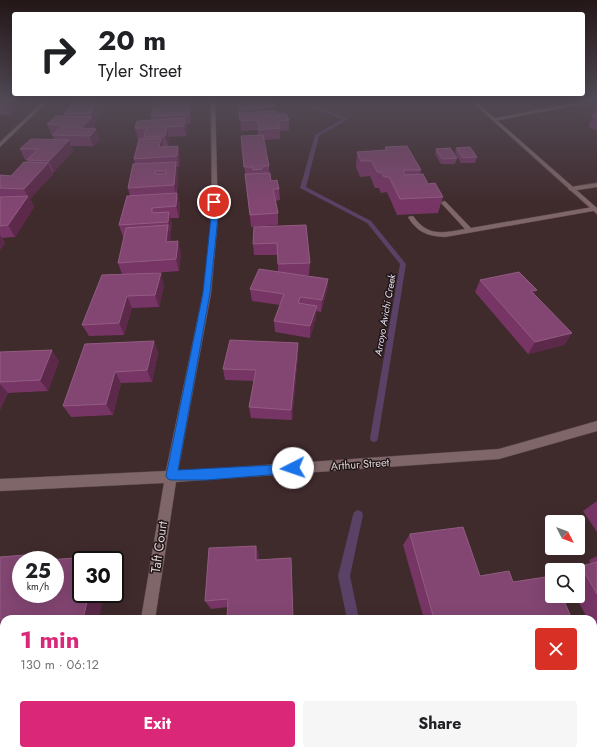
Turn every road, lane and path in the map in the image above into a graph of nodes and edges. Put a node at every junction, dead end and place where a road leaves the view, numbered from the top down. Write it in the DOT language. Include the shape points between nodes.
graph roads {
  1 [pos="10,135"];
  2 [pos="213,135"];
  3 [pos="512,135"];
  4 [pos="0,145"];
  5 [pos="597,185"];
  6 [pos="571,189"];
  7 [pos="444,203"];
  8 [pos="595,210"];
  9 [pos="410,217"];
  10 [pos="470,231"];
  11 [pos="597,426"];
  12 [pos="171,476"];
  13 [pos="0,485"];
  14 [pos="149,615"];
  1 -- 4 [label="street"];
  2 -- 12 [label="street, Taft Court" via="214,217 207,293"];
  3 -- 6 [label="street"];
  5 -- 6 [label="street"];
  6 -- 8 [label="street"];
  7 -- 10 [label="street"];
  8 -- 10 [label="street"];
  9 -- 10 [label="street" via="416,226 433,235"];
  11 -- 12 [label="street, Arthur Street" via="499,454"];
  12 -- 13 [label="street, Arthur Street"];
  12 -- 14 [label="street, Taft Court"];
}
